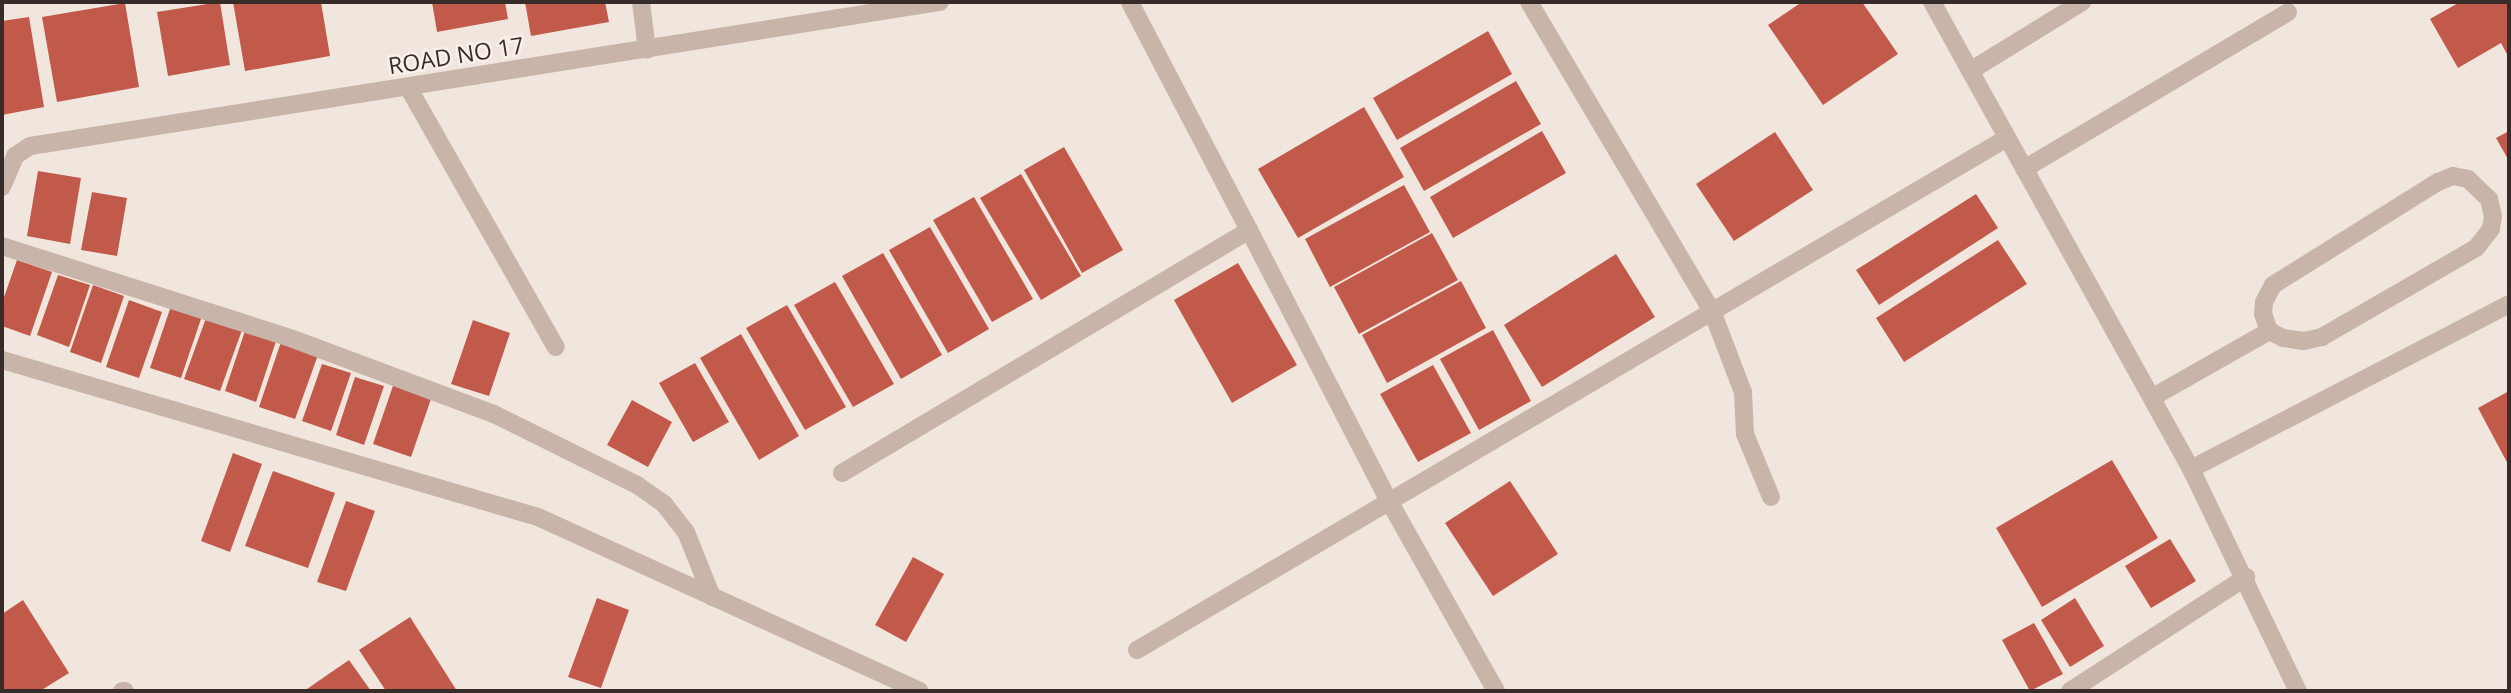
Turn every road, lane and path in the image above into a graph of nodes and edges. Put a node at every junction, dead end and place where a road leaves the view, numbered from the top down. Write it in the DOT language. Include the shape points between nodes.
graph roads {
  1 [pos="641,2"];
  2 [pos="940,2"];
  3 [pos="1130,2"];
  4 [pos="1529,2"];
  5 [pos="1932,2"];
  6 [pos="2082,2"];
  7 [pos="2288,12"];
  8 [pos="647,50"];
  9 [pos="1970,71"];
  10 [pos="408,87"];
  11 [pos="2007,138"];
  12 [pos="2024,169"];
  13 [pos="2,187"];
  14 [pos="1249,230"];
  15 [pos="2,246"];
  16 [pos="2509,304"];
  17 [pos="1712,311"];
  18 [pos="2269,331"];
  19 [pos="556,347"];
  20 [pos="2,360"];
  21 [pos="2153,397"];
  22 [pos="2191,469"];
  23 [pos="842,473"];
  24 [pos="1771,498"];
  25 [pos="1389,501"];
  26 [pos="2246,577"];
  27 [pos="712,597"];
  28 [pos="1137,650"];
  29 [pos="919,691"];
  30 [pos="1496,691"];
  31 [pos="2070,691"];
  32 [pos="2298,691"];
  1 -- 8 [label="street"];
  2 -- 8 [label="street, ROAD NO 17"];
  3 -- 14 [label="street"];
  4 -- 17 [label="street"];
  5 -- 9 [label="street"];
  6 -- 9 [label="street"];
  7 -- 12 [label="street"];
  8 -- 10 [label="street, ROAD NO 17"];
  9 -- 11 [label="street"];
  10 -- 13 [label="street, ROAD NO 17" via="30,146 15,156"];
  10 -- 19 [label="street"];
  11 -- 12 [label="street"];
  11 -- 17 [label="street"];
  12 -- 21 [label="street"];
  14 -- 23 [label="street"];
  14 -- 25 [label="street"];
  15 -- 27 [label="street" via="293,339 494,414 578,455 664,504 686,532"];
  16 -- 22 [label="street"];
  17 -- 24 [label="street" via="1743,392 1745,434"];
  17 -- 25 [label="street"];
  18 -- 18 [label="street" via="2264,302 2273,285 2438,182 2452,177 2468,179 2489,199 2491,229 2476,248 2322,337 2303,341"];
  18 -- 21 [label="street"];
  20 -- 27 [label="street" via="538,517"];
  21 -- 22 [label="street"];
  22 -- 26 [label="street"];
  25 -- 28 [label="street"];
  25 -- 30 [label="street"];
  26 -- 31 [label="street"];
  26 -- 32 [label="street"];
  27 -- 29 [label="street"];
}
